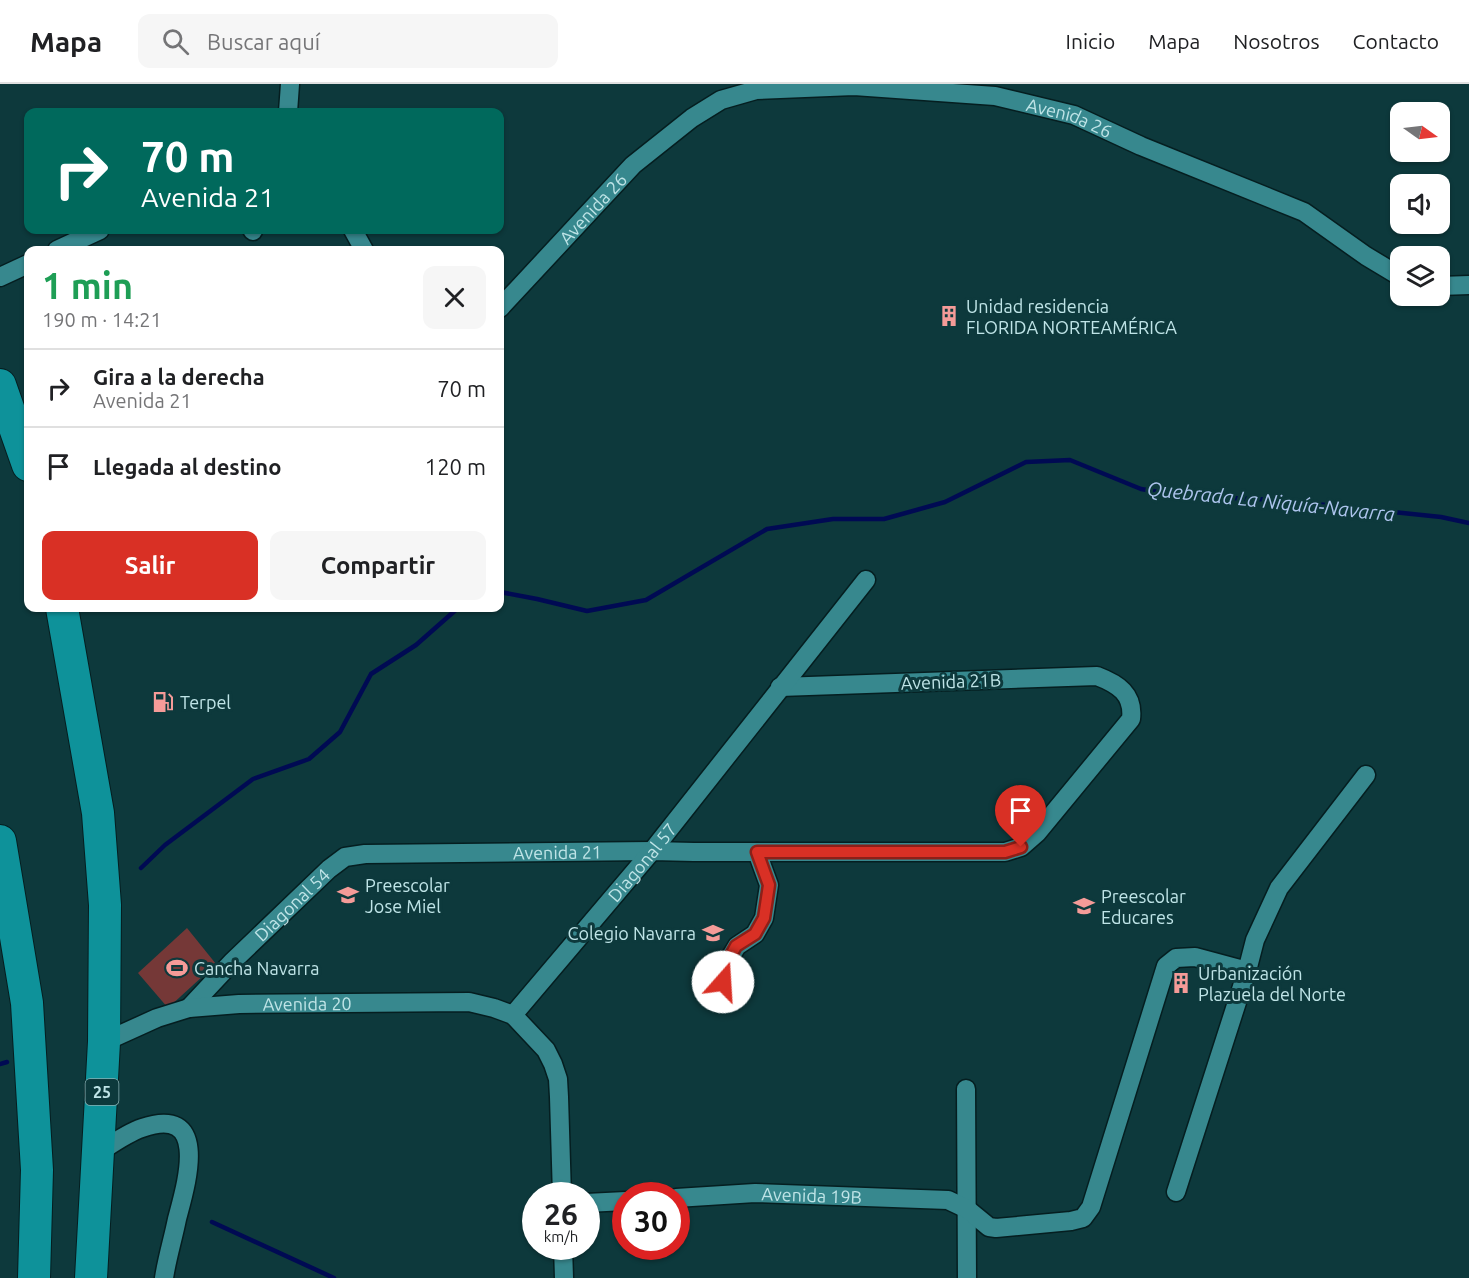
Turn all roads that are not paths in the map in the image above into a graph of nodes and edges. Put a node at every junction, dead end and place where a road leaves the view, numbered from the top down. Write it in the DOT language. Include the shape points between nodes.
graph roads {
  1 [pos="283,84"];
  2 [pos="290,84"];
  3 [pos="282,108"];
  4 [pos="288,108"];
  5 [pos="91,234"];
  6 [pos="66,246"];
  7 [pos="24,266"];
  8 [pos="1390,270"];
  9 [pos="0,277"];
  10 [pos="1469,285"];
  11 [pos="1450,286"];
  12 [pos="504,304"];
  13 [pos="0,385"];
  14 [pos="24,453"];
  15 [pos="866,580"];
  16 [pos="63,612"];
  17 [pos="780,687"];
  18 [pos="1366,775"];
  19 [pos="0,841"];
  20 [pos="1021,847"];
  21 [pos="652,851"];
  22 [pos="757,852"];
  23 [pos="345,857"];
  24 [pos="1246,971"];
  25 [pos="721,995"];
  26 [pos="189,1008"];
  27 [pos="513,1015"];
  28 [pos="104,1042"];
  29 [pos="966,1089"];
  30 [pos="98,1153"];
  31 [pos="562,1182"];
  32 [pos="1176,1192"];
  33 [pos="690,1197"];
  34 [pos="967,1209"];
  35 [pos="563,1260"];
  36 [pos="34,1278"];
  37 [pos="90,1278"];
  38 [pos="164,1278"];
  39 [pos="564,1278"];
  40 [pos="967,1278"];
  1 -- 3 [label="street"];
  2 -- 4 [label="street"];
  5 -- 6 [label="street"];
  7 -- 9 [label="street"];
  8 -- 12 [label="street, Avenida 26" via="1304,212 1074,115 995,96 854,86 756,90 721,100 692,118 633,165"];
  10 -- 11 [label="street"];
  13 -- 14 [label="highway"];
  15 -- 17 [label="street, Diagonal 57"];
  16 -- 28 [label="highway, 25" via="102,841"];
  17 -- 20 [label="street, Avenida 21B" via="1097,676 1109,681 1130,699 1131,719 1037,833"];
  17 -- 21 [label="street, Diagonal 57"];
  18 -- 24 [label="street" via="1279,888 1255,940"];
  19 -- 36 [label="highway" via="27,1003 37,1170"];
  20 -- 22 [label="street, Avenida 21" via="1005,852"];
  21 -- 22 [label="street, Avenida 21"];
  21 -- 23 [label="street, Avenida 21"];
  21 -- 27 [label="street, Diagonal 57"];
  22 -- 25 [label="street" via="769,885 764,918 755,934 736,946 724,968"];
  23 -- 26 [label="street, Diagonal 54" via="233,961"];
  24 -- 32 [label="street"];
  24 -- 34 [label="street" via="1196,957 1176,958 1166,966 1091,1207 1083,1218 996,1228"];
  26 -- 27 [label="street, Avenida 20" via="469,1002"];
  26 -- 28 [label="street, Avenida 20"];
  27 -- 31 [label="street" via="554,1064 558,1079"];
  28 -- 30 [label="highway, 25"];
  29 -- 34 [label="street"];
  30 -- 37 [label="highway, 25"];
  30 -- 38 [label="street" via="140,1128 156,1124 173,1124 186,1136 190,1152 188,1177"];
  33 -- 34 [label="street, Avenida 19B" via="755,1193 948,1200"];
  34 -- 40 [label="street"];
  35 -- 39 [label="street"];
}
